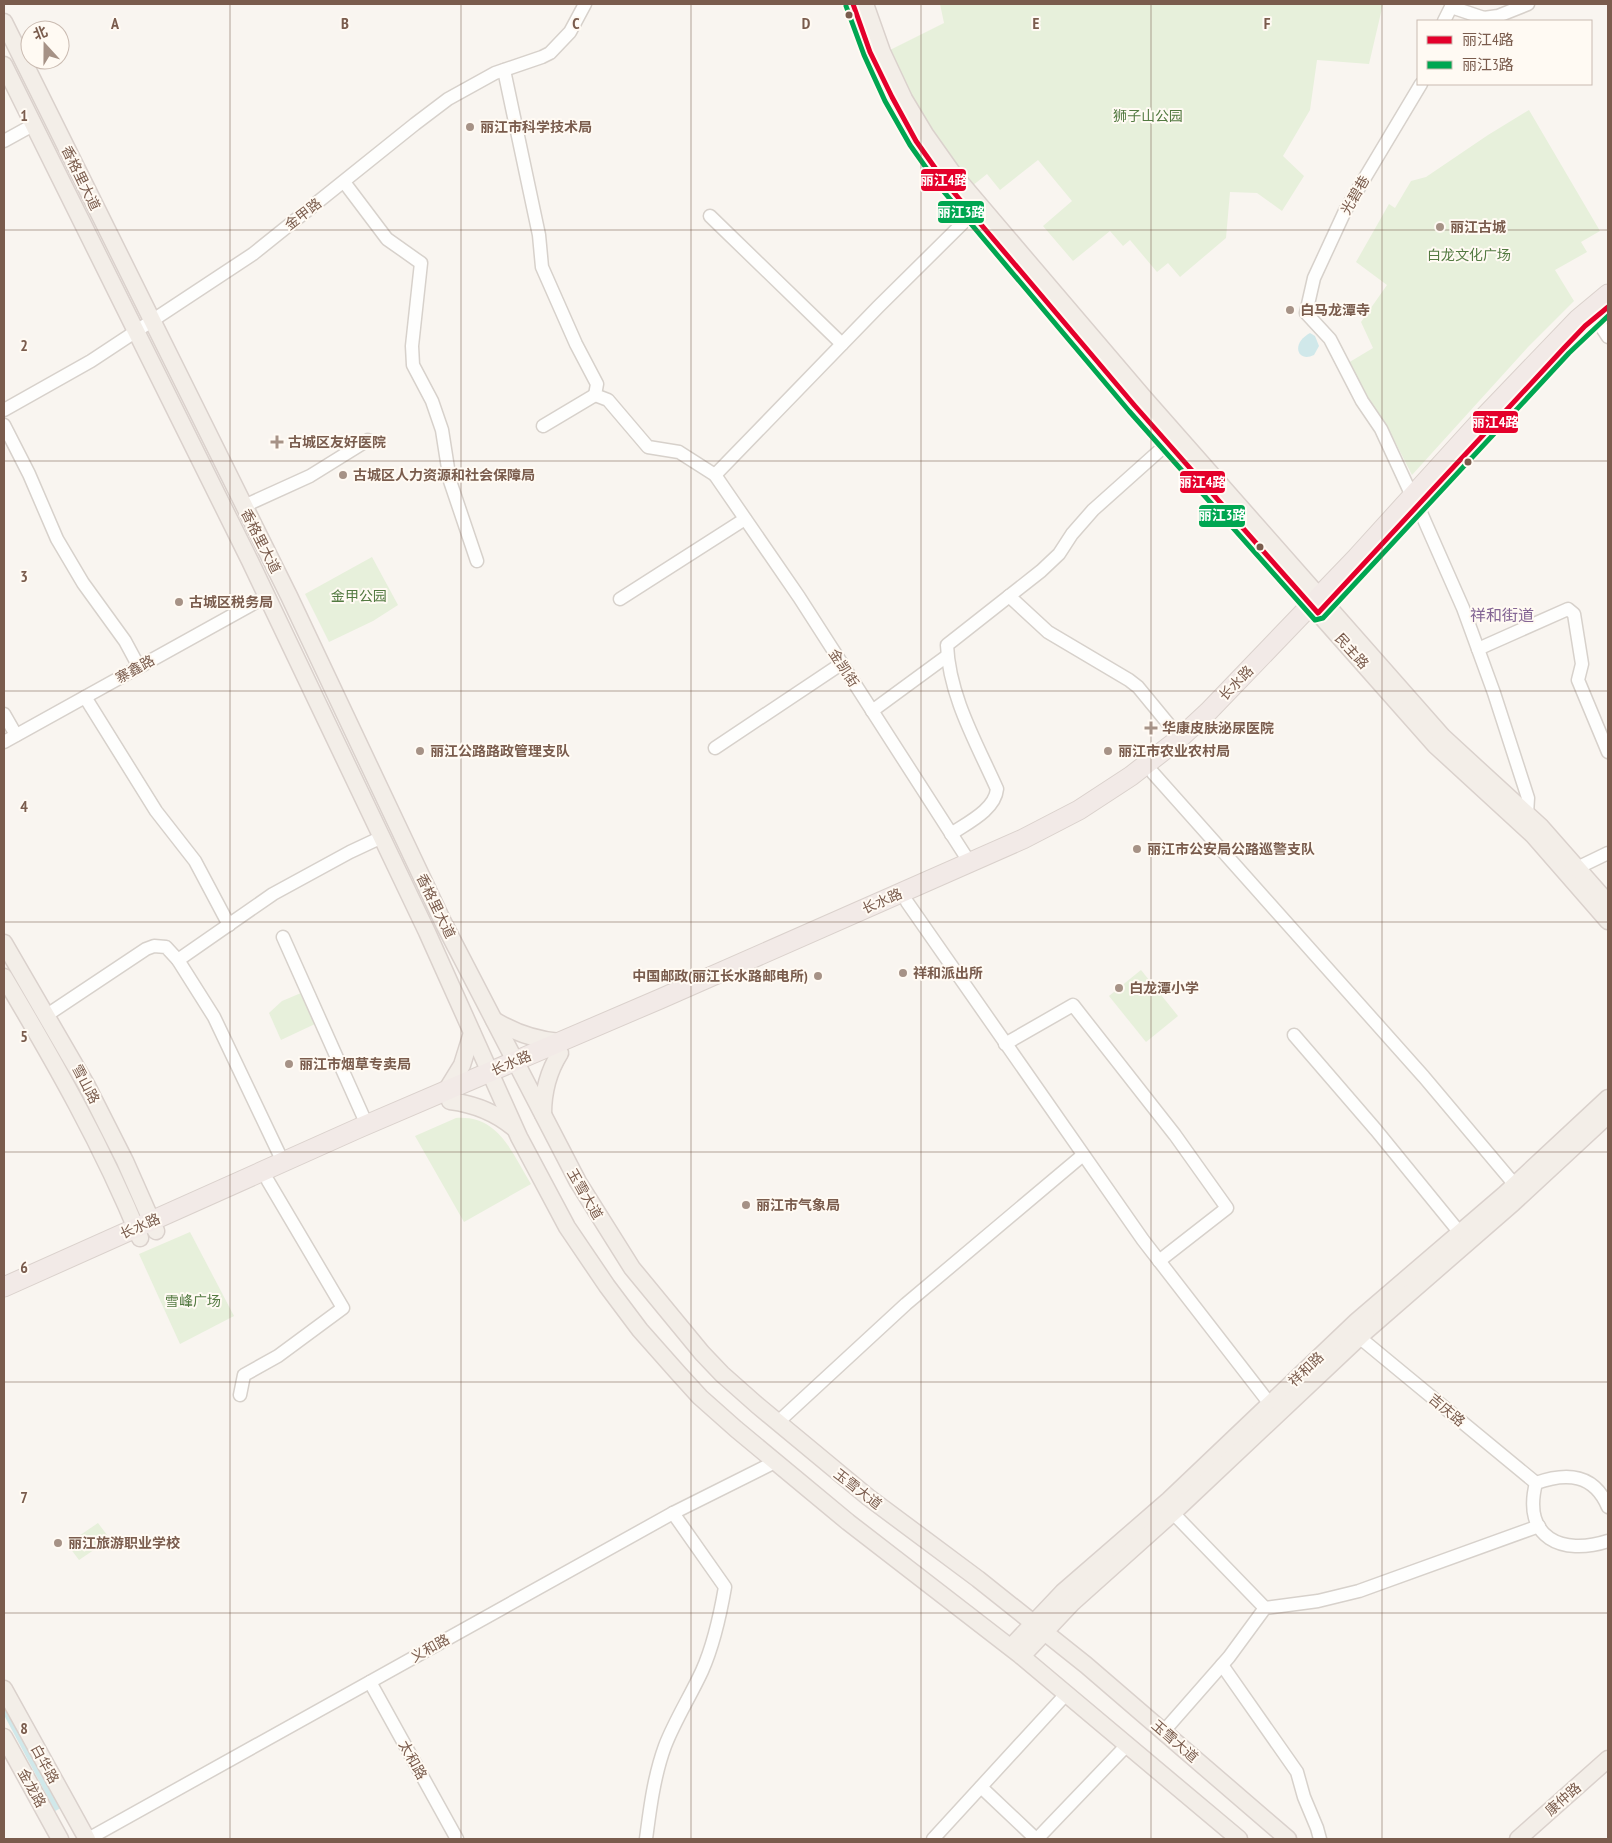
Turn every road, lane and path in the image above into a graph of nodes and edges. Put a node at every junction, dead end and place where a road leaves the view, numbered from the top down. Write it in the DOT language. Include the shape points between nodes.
graph roads {
  1 [pos="585,4"];
  2 [pos="853,4"];
  3 [pos="865,4"];
  4 [pos="1528,4"];
  5 [pos="1444,20"];
  6 [pos="4,22"];
  7 [pos="4,65"];
  8 [pos="504,70"];
  9 [pos="1420,85"];
  10 [pos="33,125"];
  11 [pos="4,141"];
  12 [pos="344,182"];
  13 [pos="972,214"];
  14 [pos="710,216"];
  15 [pos="1608,294"];
  16 [pos="1598,311"];
  17 [pos="152,322"];
  18 [pos="136,332"];
  19 [pos="1608,337"];
  20 [pos="842,344"];
  21 [pos="595,395"];
  22 [pos="4,410"];
  23 [pos="4,424"];
  24 [pos="543,426"];
  25 [pos="368,440"];
  26 [pos="1168,443"];
  27 [pos="715,476"];
  28 [pos="1415,501"];
  29 [pos="244,506"];
  30 [pos="745,519"];
  31 [pos="477,560"];
  32 [pos="267,596"];
  33 [pos="1008,596"];
  34 [pos="620,599"];
  35 [pos="1318,605"];
  36 [pos="1478,649"];
  37 [pos="947,656"];
  38 [pos="841,664"];
  39 [pos="138,667"];
  40 [pos="85,697"];
  41 [pos="872,711"];
  42 [pos="4,714"];
  43 [pos="16,735"];
  44 [pos="1180,738"];
  45 [pos="4,742"];
  46 [pos="715,748"];
  47 [pos="1608,752"];
  48 [pos="1154,773"];
  49 [pos="1527,814"];
  50 [pos="951,834"];
  51 [pos="382,837"];
  52 [pos="1608,853"];
  53 [pos="970,863"];
  54 [pos="1578,868"];
  55 [pos="907,902"];
  56 [pos="1608,904"];
  57 [pos="1608,921"];
  58 [pos="229,925"];
  59 [pos="282,937"];
  60 [pos="4,943"];
  61 [pos="178,960"];
  62 [pos="4,977"];
  63 [pos="47,1015"];
  64 [pos="494,1020"];
  65 [pos="472,1033"];
  66 [pos="1294,1035"];
  67 [pos="1005,1044"];
  68 [pos="560,1048"];
  69 [pos="517,1066"];
  70 [pos="492,1077"];
  71 [pos="448,1096"];
  72 [pos="1608,1098"];
  73 [pos="1608,1115"];
  74 [pos="543,1116"];
  75 [pos="367,1125"];
  76 [pos="515,1129"];
  77 [pos="1083,1155"];
  78 [pos="283,1162"];
  79 [pos="268,1181"];
  80 [pos="1515,1185"];
  81 [pos="146,1230"];
  82 [pos="1460,1233"];
  83 [pos="1159,1261"];
  84 [pos="4,1287"];
  85 [pos="4,1298"];
  86 [pos="1359,1337"];
  87 [pos="240,1395"];
  88 [pos="1270,1404"];
  89 [pos="777,1423"];
  90 [pos="775,1462"];
  91 [pos="1536,1484"];
  92 [pos="1608,1507"];
  93 [pos="673,1513"];
  94 [pos="1173,1513"];
  95 [pos="1539,1526"];
  96 [pos="1608,1541"];
  97 [pos="1265,1608"];
  98 [pos="1038,1627"];
  99 [pos="1016,1652"];
  100 [pos="1222,1666"];
  101 [pos="370,1682"];
  102 [pos="4,1689"];
  103 [pos="1067,1693"];
  104 [pos="1164,1731"];
  105 [pos="4,1737"];
  106 [pos="1128,1744"];
  107 [pos="1608,1759"];
  108 [pos="1608,1773"];
  109 [pos="981,1787"];
  110 [pos="60,1839"];
  111 [pos="87,1839"];
  112 [pos="456,1839"];
  113 [pos="646,1839"];
  114 [pos="933,1839"];
  115 [pos="1036,1839"];
  116 [pos="1238,1839"];
  117 [pos="1288,1839"];
  118 [pos="1320,1839"];
  119 [pos="1518,1839"];
  120 [pos="1534,1839"];
  1 -- 8 [label="street, 金甲路" via="558,47 542,57"];
  2 -- 13 [label="main road, 民主路" via="871,56 898,110 927,158"];
  3 -- 35 [label="main road, 民主路" via="900,91 950,169"];
  4 -- 5 [label="street" via="1484,18 1451,7"];
  6 -- 17 [label="main road, 香格里大道"];
  7 -- 10 [label="main road, 香格里大道"];
  8 -- 12 [label="street, 金甲路" via="472,84 431,111"];
  8 -- 21 [label="street" via="539,235 542,267 597,384"];
  9 -- 28 [label="street, 光碧巷" via="1344,211 1314,278 1306,313 1330,339 1362,401 1381,429"];
  10 -- 11 [label="street"];
  10 -- 18 [label="main road, 香格里大道"];
  12 -- 17 [label="street, 金甲路" via="253,254"];
  12 -- 31 [label="street" via="387,239 421,263 413,365 432,401 442,430 450,481"];
  13 -- 20 [label="street"];
  13 -- 26 [label="main road, 民主路"];
  14 -- 20 [label="street"];
  15 -- 16 [label="highway, 长水路"];
  16 -- 19 [label="street"];
  16 -- 28 [label="highway, 长水路"];
  17 -- 18 [label="street, 金甲路"];
  17 -- 29 [label="main road, 香格里大道"];
  18 -- 22 [label="street, 金甲路"];
  18 -- 32 [label="main road, 香格里大道"];
  20 -- 27 [label="street"];
  21 -- 24 [label="street"];
  21 -- 27 [label="street" via="608,400 648,447 679,452"];
  23 -- 39 [label="street" via="57,539 125,641"];
  25 -- 29 [label="street" via="310,476"];
  26 -- 33 [label="street" via="1093,510 1050,563"];
  26 -- 35 [label="main road, 民主路"];
  27 -- 30 [label="street, 金凯街"];
  28 -- 35 [label="highway, 长水路"];
  28 -- 36 [label="street"];
  29 -- 64 [label="main road, 香格里大道" via="444,924"];
  30 -- 34 [label="street"];
  30 -- 38 [label="street, 金凯街"];
  32 -- 39 [label="street, 寨鑫路"];
  32 -- 51 [label="main road, 香格里大道"];
  33 -- 37 [label="street" via="946,645"];
  33 -- 44 [label="street" via="1048,632 1138,687"];
  35 -- 44 [label="highway, 长水路"];
  35 -- 48 [label="highway, 长水路" via="1216,720"];
  35 -- 49 [label="main road, 民主路" via="1443,737"];
  35 -- 57 [label="main road, 民主路" via="1435,745 1533,835"];
  36 -- 47 [label="street" via="1568,609 1574,614 1582,664 1578,680"];
  36 -- 49 [label="street" via="1528,798"];
  37 -- 41 [label="street"];
  37 -- 50 [label="street" via="958,700 997,790 989,806"];
  38 -- 41 [label="street, 金凯街"];
  38 -- 46 [label="street"];
  39 -- 40 [label="street, 寨鑫路"];
  40 -- 43 [label="street, 寨鑫路"];
  40 -- 58 [label="street" via="156,811 195,861"];
  41 -- 50 [label="street, 金凯街"];
  42 -- 43 [label="street"];
  43 -- 45 [label="street, 寨鑫路"];
  44 -- 53 [label="highway, 长水路" via="1079,810"];
  48 -- 55 [label="highway, 长水路" via="1056,835"];
  48 -- 80 [label="street" via="1424,1077"];
  49 -- 54 [label="main road, 民主路"];
  50 -- 53 [label="street, 金凯街"];
  51 -- 58 [label="street" via="274,894"];
  51 -- 65 [label="main road, 香格里大道"];
  52 -- 54 [label="street"];
  53 -- 68 [label="highway, 长水路"];
  54 -- 56 [label="main road, 民主路"];
  55 -- 67 [label="street"];
  55 -- 68 [label="highway, 长水路"];
  58 -- 61 [label="street"];
  59 -- 75 [label="street"];
  60 -- 63 [label="main road, 雪山路"];
  61 -- 63 [label="street" via="166,947 150,947"];
  61 -- 78 [label="street" via="223,1034"];
  62 -- 81 [label="main road, 雪山路"];
  63 -- 81 [label="main road, 雪山路" via="107,1123"];
  64 -- 68 [label="main road"];
  64 -- 69 [label="main road, 香格里大道"];
  65 -- 70 [label="main road, 香格里大道"];
  65 -- 71 [label="main road"];
  66 -- 82 [label="street"];
  67 -- 77 [label="street"];
  67 -- 83 [label="street" via="1074,1004 1181,1142 1227,1208"];
  68 -- 69 [label="highway, 长水路"];
  68 -- 74 [label="main road" via="544,1092"];
  69 -- 70 [label="highway, 长水路"];
  69 -- 74 [label="main road, 玉雪大道"];
  70 -- 71 [label="highway, 长水路"];
  70 -- 76 [label="main road"];
  71 -- 75 [label="highway, 长水路"];
  71 -- 76 [label="main road" via="500,1117"];
  71 -- 79 [label="highway, 长水路"];
  72 -- 80 [label="main road, 祥和路"];
  73 -- 86 [label="main road, 祥和路" via="1514,1204"];
  74 -- 89 [label="main road, 玉雪大道" via="594,1210 648,1289 722,1374"];
  75 -- 78 [label="highway, 长水路"];
  76 -- 90 [label="main road" via="568,1227 623,1308 700,1397"];
  77 -- 83 [label="street"];
  77 -- 89 [label="street" via="906,1304"];
  78 -- 81 [label="highway, 长水路"];
  79 -- 81 [label="highway, 长水路"];
  79 -- 87 [label="street" via="342,1308 278,1356 244,1375"];
  80 -- 82 [label="main road, 祥和路"];
  81 -- 84 [label="highway, 长水路"];
  81 -- 85 [label="highway, 长水路"];
  82 -- 88 [label="main road, 祥和路" via="1357,1321"];
  83 -- 88 [label="street"];
  86 -- 91 [label="street, 吉庆路"];
  86 -- 94 [label="main road, 祥和路"];
  88 -- 98 [label="main road, 祥和路" via="1169,1500 1063,1592"];
  89 -- 98 [label="main road, 玉雪大道"];
  90 -- 93 [label="street, 义和路"];
  90 -- 99 [label="main road"];
  91 -- 92 [label="street" via="1555,1478 1584,1480 1594,1484"];
  91 -- 95 [label="street" via="1532,1503"];
  93 -- 101 [label="street, 义和路"];
  93 -- 113 [label="street" via="724,1587 710,1651 660,1762"];
  94 -- 97 [label="street"];
  94 -- 98 [label="main road, 祥和路"];
  95 -- 96 [label="street" via="1550,1540 1564,1545 1588,1546"];
  95 -- 97 [label="street" via="1359,1591 1318,1601"];
  97 -- 100 [label="street"];
  98 -- 99 [label="main road, 祥和路"];
  98 -- 104 [label="main road, 玉雪大道"];
  99 -- 103 [label="main road"];
  100 -- 104 [label="street"];
  100 -- 118 [label="street" via="1297,1772"];
  101 -- 111 [label="street, 义和路"];
  101 -- 112 [label="street, 太和路"];
  102 -- 111 [label="main road, 白华路"];
  103 -- 106 [label="main road"];
  103 -- 109 [label="street"];
  104 -- 117 [label="main road, 玉雪大道"];
  105 -- 110 [label="main road, 金龙路"];
  106 -- 115 [label="street"];
  106 -- 116 [label="main road"];
  107 -- 119 [label="main road, 康仲路"];
  108 -- 120 [label="main road, 康仲路"];
  109 -- 114 [label="street"];
  109 -- 115 [label="street"];
}
